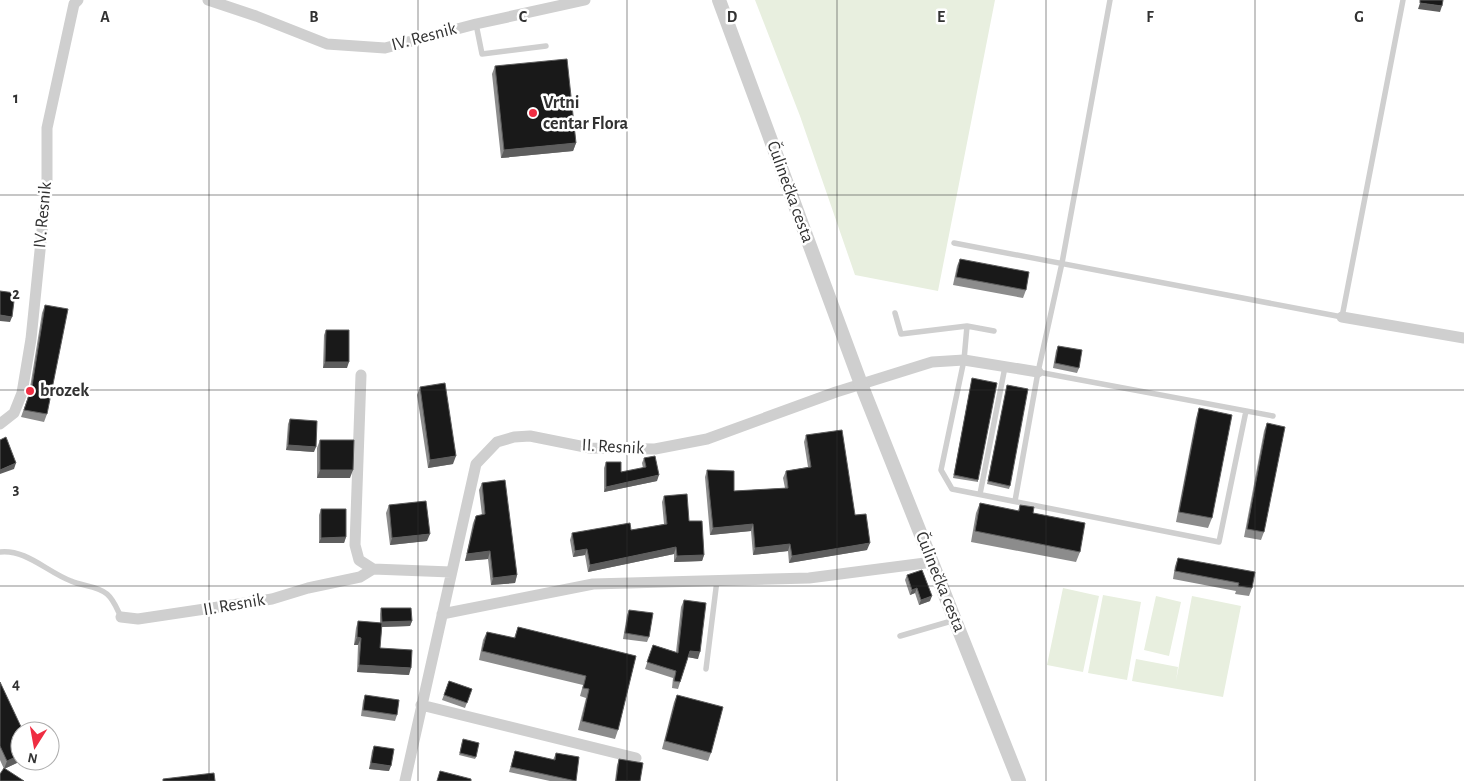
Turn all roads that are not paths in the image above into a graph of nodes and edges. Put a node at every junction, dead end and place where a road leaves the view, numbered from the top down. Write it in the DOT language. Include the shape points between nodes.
graph roads {
  1 [pos="78,0"];
  2 [pos="208,0"];
  3 [pos="585,0"];
  4 [pos="719,0"];
  5 [pos="1110,0"];
  6 [pos="1403,0"];
  7 [pos="476,24"];
  8 [pos="546,46"];
  9 [pos="954,243"];
  10 [pos="1062,263"];
  11 [pos="895,313"];
  12 [pos="1342,317"];
  13 [pos="967,326"];
  14 [pos="994,331"];
  15 [pos="1464,338"];
  16 [pos="964,360"];
  17 [pos="1005,367"];
  18 [pos="1038,372"];
  19 [pos="361,376"];
  20 [pos="861,384"];
  21 [pos="1246,411"];
  22 [pos="1273,416"];
  23 [pos="0,424"];
  24 [pos="980,494"];
  25 [pos="1014,501"];
  26 [pos="0,552"];
  27 [pos="933,562"];
  28 [pos="373,569"];
  29 [pos="451,572"];
  30 [pos="717,579"];
  31 [pos="442,614"];
  32 [pos="121,618"];
  33 [pos="955,620"];
  34 [pos="900,636"];
  35 [pos="706,669"];
  36 [pos="421,705"];
  37 [pos="636,758"];
  38 [pos="405,781"];
  39 [pos="1019,781"];
  1 -- 23 [label="street, IV. Resnik" via="74,4 47,128 47,182 31,339 22,393 14,414"];
  2 -- 7 [label="street, IV. Resnik" via="327,44 385,48"];
  3 -- 7 [label="street, IV. Resnik"];
  4 -- 20 [label="street, Čulinečka cesta"];
  5 -- 10 [label="lane"];
  6 -- 12 [label="lane"];
  7 -- 8 [label="lane" via="482,54"];
  9 -- 10 [label="lane"];
  10 -- 12 [label="lane"];
  10 -- 18 [label="lane"];
  11 -- 13 [label="lane" via="901,334"];
  12 -- 15 [label="street"];
  13 -- 14 [label="lane"];
  13 -- 16 [label="lane"];
  16 -- 17 [label="street"];
  16 -- 20 [label="street" via="932,362"];
  16 -- 24 [label="lane" via="941,470 952,489"];
  17 -- 18 [label="street"];
  17 -- 24 [label="lane"];
  18 -- 21 [label="lane"];
  18 -- 25 [label="lane"];
  19 -- 28 [label="street" via="355,545 359,560"];
  20 -- 27 [label="street, Čulinečka cesta"];
  20 -- 29 [label="street, II. Resnik" via="707,439 680,445 654,449 590,448 530,436 514,436 497,442 476,464"];
  21 -- 22 [label="lane"];
  21 -- 25 [label="lane" via="1219,542"];
  24 -- 25 [label="lane"];
  26 -- 32 [label="lane" via="11,551 59,577 101,590 114,602"];
  27 -- 30 [label="street" via="809,578"];
  27 -- 33 [label="street, Čulinečka cesta"];
  28 -- 29 [label="street, II. Resnik"];
  28 -- 32 [label="street, II. Resnik" via="360,577 272,599 138,619"];
  29 -- 31 [label="street, II. Resnik"];
  30 -- 31 [label="street" via="593,584"];
  30 -- 35 [label="lane"];
  31 -- 36 [label="street, II. Resnik"];
  33 -- 34 [label="lane"];
  33 -- 39 [label="street, Čulinečka cesta"];
  36 -- 37 [label="street"];
  36 -- 38 [label="street, II. Resnik"];
}
